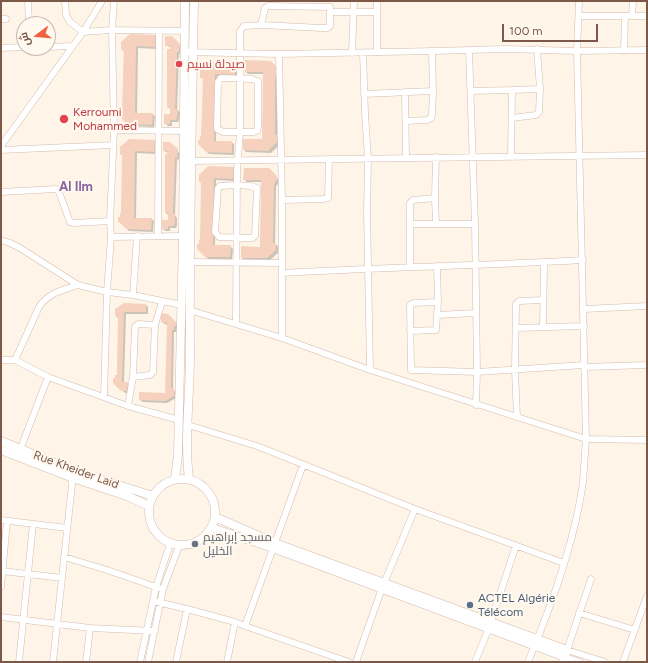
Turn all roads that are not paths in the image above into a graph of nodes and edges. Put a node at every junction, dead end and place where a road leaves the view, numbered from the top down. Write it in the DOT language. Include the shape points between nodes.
graph roads {
  1 [pos="28,1"];
  2 [pos="64,1"];
  3 [pos="102,1"];
  4 [pos="114,1"];
  5 [pos="186,1"];
  6 [pos="194,1"];
  7 [pos="354,1"];
  8 [pos="377,1"];
  9 [pos="579,1"];
  10 [pos="633,1"];
  11 [pos="331,12"];
  12 [pos="353,12"];
  13 [pos="377,12"];
  14 [pos="29,16"];
  15 [pos="579,16"];
  16 [pos="625,16"];
  17 [pos="632,16"];
  18 [pos="647,16"];
  19 [pos="261,25"];
  20 [pos="112,30"];
  21 [pos="159,31"];
  22 [pos="185,31"];
  23 [pos="83,32"];
  24 [pos="73,46"];
  25 [pos="16,47"];
  26 [pos="56,47"];
  27 [pos="1,48"];
  28 [pos="537,49"];
  29 [pos="469,50"];
  30 [pos="647,50"];
  31 [pos="432,51"];
  32 [pos="624,51"];
  33 [pos="377,52"];
  34 [pos="577,52"];
  35 [pos="189,53"];
  36 [pos="240,53"];
  37 [pos="352,53"];
  38 [pos="363,53"];
  39 [pos="279,54"];
  40 [pos="240,79"];
  41 [pos="540,89"];
  42 [pos="512,90"];
  43 [pos="433,91"];
  44 [pos="471,91"];
  45 [pos="405,92"];
  46 [pos="364,94"];
  47 [pos="512,118"];
  48 [pos="406,121"];
  49 [pos="114,130"];
  50 [pos="159,131"];
  51 [pos="184,131"];
  52 [pos="240,132"];
  53 [pos="113,145"];
  54 [pos="1,146"];
  55 [pos="188,149"];
  56 [pos="1,150"];
  57 [pos="647,155"];
  58 [pos="473,156"];
  59 [pos="580,156"];
  60 [pos="406,157"];
  61 [pos="436,157"];
  62 [pos="511,157"];
  63 [pos="368,158"];
  64 [pos="329,159"];
  65 [pos="238,160"];
  66 [pos="281,160"];
  67 [pos="191,161"];
  68 [pos="237,185"];
  69 [pos="1,192"];
  70 [pos="435,198"];
  71 [pos="282,200"];
  72 [pos="110,221"];
  73 [pos="410,224"];
  74 [pos="436,224"];
  75 [pos="475,224"];
  76 [pos="137,236"];
  77 [pos="158,236"];
  78 [pos="183,236"];
  79 [pos="111,237"];
  80 [pos="237,237"];
  81 [pos="1,240"];
  82 [pos="583,260"];
  83 [pos="190,262"];
  84 [pos="544,262"];
  85 [pos="237,263"];
  86 [pos="281,263"];
  87 [pos="476,265"];
  88 [pos="437,266"];
  89 [pos="410,267"];
  90 [pos="368,268"];
  91 [pos="282,273"];
  92 [pos="78,285"];
  93 [pos="107,292"];
  94 [pos="133,295"];
  95 [pos="543,300"];
  96 [pos="162,302"];
  97 [pos="438,302"];
  98 [pos="182,305"];
  99 [pos="647,306"];
  100 [pos="584,309"];
  101 [pos="189,310"];
  102 [pos="476,313"];
  103 [pos="437,315"];
  104 [pos="236,324"];
  105 [pos="155,325"];
  106 [pos="584,326"];
  107 [pos="543,327"];
  108 [pos="516,328"];
  109 [pos="410,331"];
  110 [pos="282,338"];
  111 [pos="1,360"];
  112 [pos="15,360"];
  113 [pos="647,365"];
  114 [pos="584,366"];
  115 [pos="370,370"];
  116 [pos="411,370"];
  117 [pos="515,370"];
  118 [pos="477,372"];
  119 [pos="48,377"];
  120 [pos="133,377"];
  121 [pos="411,383"];
  122 [pos="104,397"];
  123 [pos="476,405"];
  124 [pos="128,406"];
  125 [pos="517,418"];
  126 [pos="179,420"];
  127 [pos="188,425"];
  128 [pos="586,439"];
  129 [pos="647,440"];
  130 [pos="1,441"];
  131 [pos="1,450"];
  132 [pos="20,450"];
  133 [pos="303,464"];
  134 [pos="73,474"];
  135 [pos="175,479"];
  136 [pos="189,479"];
  137 [pos="153,496"];
  138 [pos="149,506"];
  139 [pos="415,509"];
  140 [pos="215,517"];
  141 [pos="4,520"];
  142 [pos="33,524"];
  143 [pos="67,528"];
  144 [pos="212,528"];
  145 [pos="170,544"];
  146 [pos="274,545"];
  147 [pos="516,545"];
  148 [pos="179,546"];
  149 [pos="64,557"];
  150 [pos="564,563"];
  151 [pos="2,571"];
  152 [pos="28,574"];
  153 [pos="62,578"];
  154 [pos="591,579"];
  155 [pos="383,586"];
  156 [pos="1,587"];
  157 [pos="156,587"];
  158 [pos="163,589"];
  159 [pos="647,596"];
  160 [pos="153,601"];
  161 [pos="160,602"];
  162 [pos="187,608"];
  163 [pos="579,613"];
  164 [pos="1,618"];
  165 [pos="23,620"];
  166 [pos="235,622"];
  167 [pos="57,624"];
  168 [pos="490,625"];
  169 [pos="245,626"];
  170 [pos="90,628"];
  171 [pos="635,630"];
  172 [pos="147,631"];
  173 [pos="155,631"];
  174 [pos="536,642"];
  175 [pos="556,654"];
  176 [pos="582,655"];
  177 [pos="565,656"];
  178 [pos="19,662"];
  179 [pos="53,662"];
  180 [pos="86,662"];
  181 [pos="140,662"];
  182 [pos="148,662"];
  183 [pos="176,662"];
  184 [pos="227,662"];
  185 [pos="348,662"];
  186 [pos="356,662"];
  187 [pos="475,662"];
  188 [pos="528,662"];
  189 [pos="580,662"];
  190 [pos="605,662"];
  191 [pos="623,662"];
  1 -- 14 [label="street"];
  2 -- 23 [label="street" via="70,22"];
  3 -- 23 [label="street"];
  4 -- 20 [label="street"];
  5 -- 22 [label="street"];
  6 -- 35 [label="street"];
  7 -- 12 [label="street"];
  8 -- 13 [label="street"];
  9 -- 15 [label="street"];
  10 -- 17 [label="street"];
  11 -- 12 [label="street"];
  11 -- 19 [label="street" via="330,26 327,28"];
  11 -- 19 [label="street" via="330,7 325,6 268,6 265,8"];
  12 -- 13 [label="street"];
  12 -- 37 [label="street"];
  13 -- 33 [label="street"];
  15 -- 16 [label="street"];
  15 -- 34 [label="street"];
  16 -- 17 [label="street"];
  16 -- 32 [label="street"];
  17 -- 18 [label="street"];
  19 -- 36 [label="street" via="242,27"];
  20 -- 21 [label="street"];
  20 -- 23 [label="street"];
  20 -- 49 [label="street"];
  21 -- 22 [label="street"];
  21 -- 50 [label="street"];
  22 -- 35 [label="street"];
  23 -- 24 [label="street"];
  24 -- 26 [label="street"];
  24 -- 54 [label="street"];
  25 -- 27 [label="street"];
  28 -- 29 [label="street"];
  28 -- 34 [label="street"];
  28 -- 41 [label="street"];
  29 -- 31 [label="street"];
  29 -- 44 [label="street"];
  30 -- 32 [label="street"];
  31 -- 33 [label="street"];
  31 -- 43 [label="street"];
  32 -- 34 [label="street"];
  33 -- 38 [label="street"];
  34 -- 59 [label="street"];
  35 -- 36 [label="street"];
  35 -- 51 [label="street"];
  35 -- 55 [label="street"];
  36 -- 39 [label="street"];
  36 -- 40 [label="street"];
  37 -- 38 [label="street"];
  37 -- 39 [label="street"];
  38 -- 46 [label="street"];
  39 -- 66 [label="street"];
  40 -- 52 [label="street"];
  40 -- 52 [label="street" via="258,81 257,130"];
  40 -- 52 [label="street" via="219,80 216,123 220,131"];
  41 -- 42 [label="street"];
  41 -- 47 [label="street" via="539,112 536,115"];
  42 -- 44 [label="street"];
  42 -- 47 [label="street"];
  43 -- 45 [label="street"];
  43 -- 48 [label="street" via="431,118"];
  44 -- 58 [label="street"];
  45 -- 46 [label="street"];
  45 -- 48 [label="street"];
  46 -- 63 [label="street"];
  47 -- 62 [label="street"];
  48 -- 60 [label="street"];
  49 -- 50 [label="street"];
  49 -- 53 [label="street"];
  50 -- 51 [label="street"];
  50 -- 77 [label="street"];
  51 -- 55 [label="street"];
  52 -- 65 [label="street"];
  53 -- 56 [label="street"];
  53 -- 72 [label="street"];
  55 -- 67 [label="street"];
  55 -- 78 [label="street"];
  57 -- 59 [label="street"];
  58 -- 61 [label="street"];
  58 -- 62 [label="street"];
  58 -- 75 [label="street"];
  59 -- 62 [label="street"];
  59 -- 82 [label="street"];
  60 -- 61 [label="street"];
  60 -- 63 [label="street"];
  61 -- 70 [label="street"];
  63 -- 64 [label="street"];
  63 -- 90 [label="street"];
  64 -- 66 [label="street"];
  64 -- 71 [label="street" via="328,198"];
  65 -- 66 [label="street"];
  65 -- 67 [label="street"];
  65 -- 68 [label="street"];
  66 -- 71 [label="street"];
  67 -- 83 [label="street"];
  68 -- 80 [label="street"];
  68 -- 80 [label="street" via="256,187 257,193 256,236"];
  68 -- 80 [label="street" via="218,188 215,228 219,237"];
  69 -- 72 [label="street" via="53,188 59,192 70,222"];
  70 -- 73 [label="street" via="410,201"];
  70 -- 74 [label="street"];
  71 -- 86 [label="street"];
  72 -- 79 [label="street"];
  73 -- 74 [label="street"];
  73 -- 89 [label="street"];
  74 -- 75 [label="street"];
  75 -- 87 [label="street"];
  76 -- 77 [label="street"];
  76 -- 79 [label="street"];
  76 -- 94 [label="street"];
  77 -- 78 [label="street"];
  78 -- 98 [label="street"];
  79 -- 93 [label="street"];
  80 -- 85 [label="street"];
  81 -- 92 [label="street" via="20,248"];
  82 -- 84 [label="street"];
  82 -- 100 [label="street"];
  83 -- 85 [label="street"];
  83 -- 101 [label="street"];
  84 -- 87 [label="street"];
  84 -- 95 [label="street"];
  85 -- 86 [label="street"];
  85 -- 104 [label="street"];
  86 -- 91 [label="street"];
  87 -- 88 [label="street"];
  87 -- 102 [label="street"];
  88 -- 89 [label="street"];
  88 -- 97 [label="street"];
  89 -- 90 [label="street"];
  90 -- 91 [label="street"];
  90 -- 115 [label="street"];
  91 -- 110 [label="street"];
  92 -- 93 [label="street"];
  92 -- 112 [label="street" via="43,300"];
  93 -- 94 [label="street"];
  93 -- 122 [label="street"];
  94 -- 96 [label="street"];
  95 -- 107 [label="street"];
  95 -- 108 [label="street" via="517,302"];
  96 -- 98 [label="street"];
  96 -- 105 [label="street"];
  97 -- 103 [label="street"];
  97 -- 109 [label="street" via="411,304"];
  98 -- 126 [label="street"];
  99 -- 100 [label="street"];
  100 -- 106 [label="street"];
  101 -- 104 [label="street"];
  101 -- 127 [label="street"];
  102 -- 103 [label="street"];
  102 -- 118 [label="street"];
  103 -- 109 [label="street" via="435,330"];
  104 -- 110 [label="street"];
  105 -- 120 [label="street" via="153,372 150,376"];
  105 -- 120 [label="street" via="135,326"];
  106 -- 107 [label="street"];
  106 -- 114 [label="street"];
  107 -- 108 [label="street"];
  108 -- 117 [label="street"];
  109 -- 116 [label="street"];
  110 -- 115 [label="street"];
  111 -- 112 [label="street"];
  112 -- 119 [label="street"];
  113 -- 114 [label="street"];
  114 -- 117 [label="street"];
  114 -- 128 [label="street"];
  115 -- 121 [label="street"];
  116 -- 118 [label="street"];
  116 -- 121 [label="street"];
  117 -- 118 [label="street"];
  117 -- 125 [label="street"];
  118 -- 123 [label="street"];
  119 -- 122 [label="street"];
  119 -- 132 [label="street"];
  120 -- 124 [label="street"];
  121 -- 123 [label="street"];
  122 -- 124 [label="street"];
  123 -- 125 [label="street"];
  124 -- 126 [label="street"];
  125 -- 128 [label="street"];
  126 -- 135 [label="street"];
  127 -- 133 [label="street" via="257,446"];
  127 -- 136 [label="street"];
  128 -- 129 [label="street"];
  128 -- 150 [label="street" via="576,517"];
  130 -- 132 [label="street, Rue Kheider Laid"];
  131 -- 134 [label="street, Rue Kheider Laid"];
  132 -- 134 [label="street, Rue Kheider Laid"];
  133 -- 139 [label="street"];
  133 -- 146 [label="street"];
  134 -- 137 [label="street, Rue Kheider Laid"];
  134 -- 138 [label="street, Rue Kheider Laid"];
  134 -- 143 [label="street"];
  135 -- 136 [label="street"];
  135 -- 137 [label="street" via="162,485"];
  136 -- 140 [label="street" via="207,489 215,507"];
  137 -- 138 [label="street"];
  138 -- 145 [label="street" via="149,518 153,528 160,538"];
  139 -- 147 [label="street"];
  139 -- 155 [label="street"];
  140 -- 144 [label="street"];
  140 -- 146 [label="street"];
  141 -- 142 [label="street"];
  141 -- 151 [label="street"];
  142 -- 143 [label="street"];
  142 -- 152 [label="street"];
  143 -- 149 [label="street"];
  144 -- 146 [label="street"];
  144 -- 148 [label="street" via="198,542"];
  145 -- 148 [label="street"];
  145 -- 157 [label="street"];
  146 -- 155 [label="street"];
  146 -- 169 [label="street"];
  147 -- 150 [label="street"];
  147 -- 168 [label="street"];
  148 -- 158 [label="street"];
  149 -- 153 [label="street"];
  149 -- 157 [label="street"];
  150 -- 174 [label="street"];
  151 -- 152 [label="street"];
  151 -- 156 [label="street"];
  152 -- 153 [label="street"];
  152 -- 165 [label="street"];
  153 -- 167 [label="street"];
  154 -- 163 [label="street"];
  155 -- 168 [label="street"];
  155 -- 186 [label="street"];
  157 -- 158 [label="street"];
  157 -- 160 [label="street"];
  158 -- 161 [label="street"];
  159 -- 171 [label="street"];
  160 -- 161 [label="street"];
  160 -- 172 [label="street"];
  161 -- 162 [label="street"];
  161 -- 173 [label="street"];
  162 -- 166 [label="street"];
  162 -- 183 [label="street"];
  163 -- 171 [label="street"];
  163 -- 177 [label="street"];
  164 -- 165 [label="street"];
  165 -- 167 [label="street"];
  165 -- 178 [label="street"];
  166 -- 169 [label="street"];
  166 -- 184 [label="street"];
  167 -- 170 [label="street"];
  167 -- 179 [label="street"];
  168 -- 174 [label="street"];
  168 -- 187 [label="street"];
  169 -- 185 [label="street"];
  170 -- 172 [label="street"];
  170 -- 180 [label="street"];
  171 -- 191 [label="street"];
  172 -- 173 [label="street"];
  172 -- 181 [label="street"];
  173 -- 182 [label="street"];
  174 -- 175 [label="street"];
  174 -- 188 [label="street"];
  175 -- 177 [label="street"];
  176 -- 177 [label="street"];
  176 -- 189 [label="street"];
  176 -- 190 [label="street"];
  177 -- 189 [label="street"];
}
